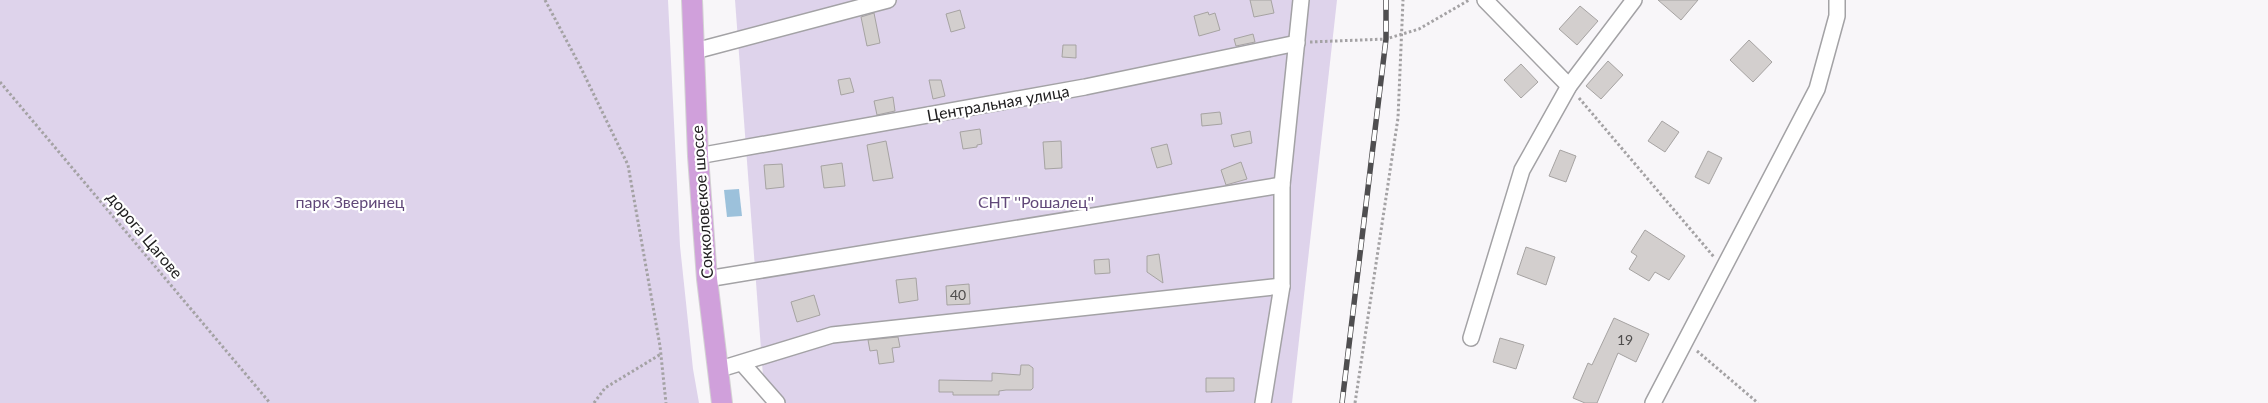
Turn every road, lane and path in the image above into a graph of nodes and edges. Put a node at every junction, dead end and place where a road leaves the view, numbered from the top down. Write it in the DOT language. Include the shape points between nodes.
graph roads {
  1 [pos="545,0"];
  2 [pos="692,0"];
  3 [pos="888,0"];
  4 [pos="1301,0"];
  5 [pos="1403,0"];
  6 [pos="1470,0"];
  7 [pos="1485,0"];
  8 [pos="1634,0"];
  9 [pos="1837,0"];
  10 [pos="1402,35"];
  11 [pos="1297,43"];
  12 [pos="695,51"];
  13 [pos="0,82"];
  14 [pos="1569,86"];
  15 [pos="698,156"];
  16 [pos="1282,185"];
  17 [pos="1723,267"];
  18 [pos="707,279"];
  19 [pos="1282,286"];
  20 [pos="1471,338"];
  21 [pos="1684,341"];
  22 [pos="661,354"];
  23 [pos="742,363"];
  24 [pos="717,370"];
  25 [pos="270,403"];
  26 [pos="594,403"];
  27 [pos="666,403"];
  28 [pos="722,403"];
  29 [pos="778,403"];
  30 [pos="1262,403"];
  31 [pos="1355,403"];
  32 [pos="1653,403"];
  33 [pos="1758,403"];
  1 -- 22 [label="path" via="628,165"];
  2 -- 12 [label="main road, Сокколовское шоссе"];
  3 -- 12 [label="street"];
  4 -- 11 [label="street"];
  5 -- 10 [label="path"];
  6 -- 10 [label="path"];
  7 -- 14 [label="street"];
  8 -- 14 [label="street"];
  9 -- 17 [label="street" via="1837,16 1817,89"];
  10 -- 11 [label="path" via="1386,39"];
  10 -- 31 [label="path" via="1398,118"];
  11 -- 15 [label="street, Центральная улица" via="1085,87"];
  11 -- 16 [label="street"];
  12 -- 15 [label="main road, Сокколовское шоссе"];
  13 -- 25 [label="path, дорога Цагове"];
  14 -- 17 [label="path"];
  14 -- 20 [label="street" via="1522,170"];
  15 -- 18 [label="main road, Сокколовское шоссе"];
  16 -- 18 [label="street"];
  16 -- 19 [label="street"];
  17 -- 21 [label="street"];
  18 -- 24 [label="main road, Сокколовское шоссе"];
  19 -- 23 [label="street" via="832,334"];
  19 -- 30 [label="street"];
  21 -- 32 [label="street"];
  21 -- 33 [label="path"];
  22 -- 26 [label="path" via="605,388"];
  22 -- 27 [label="path"];
  23 -- 24 [label="street"];
  23 -- 29 [label="street"];
  24 -- 28 [label="main road, Сокколовское шоссе"];
}
